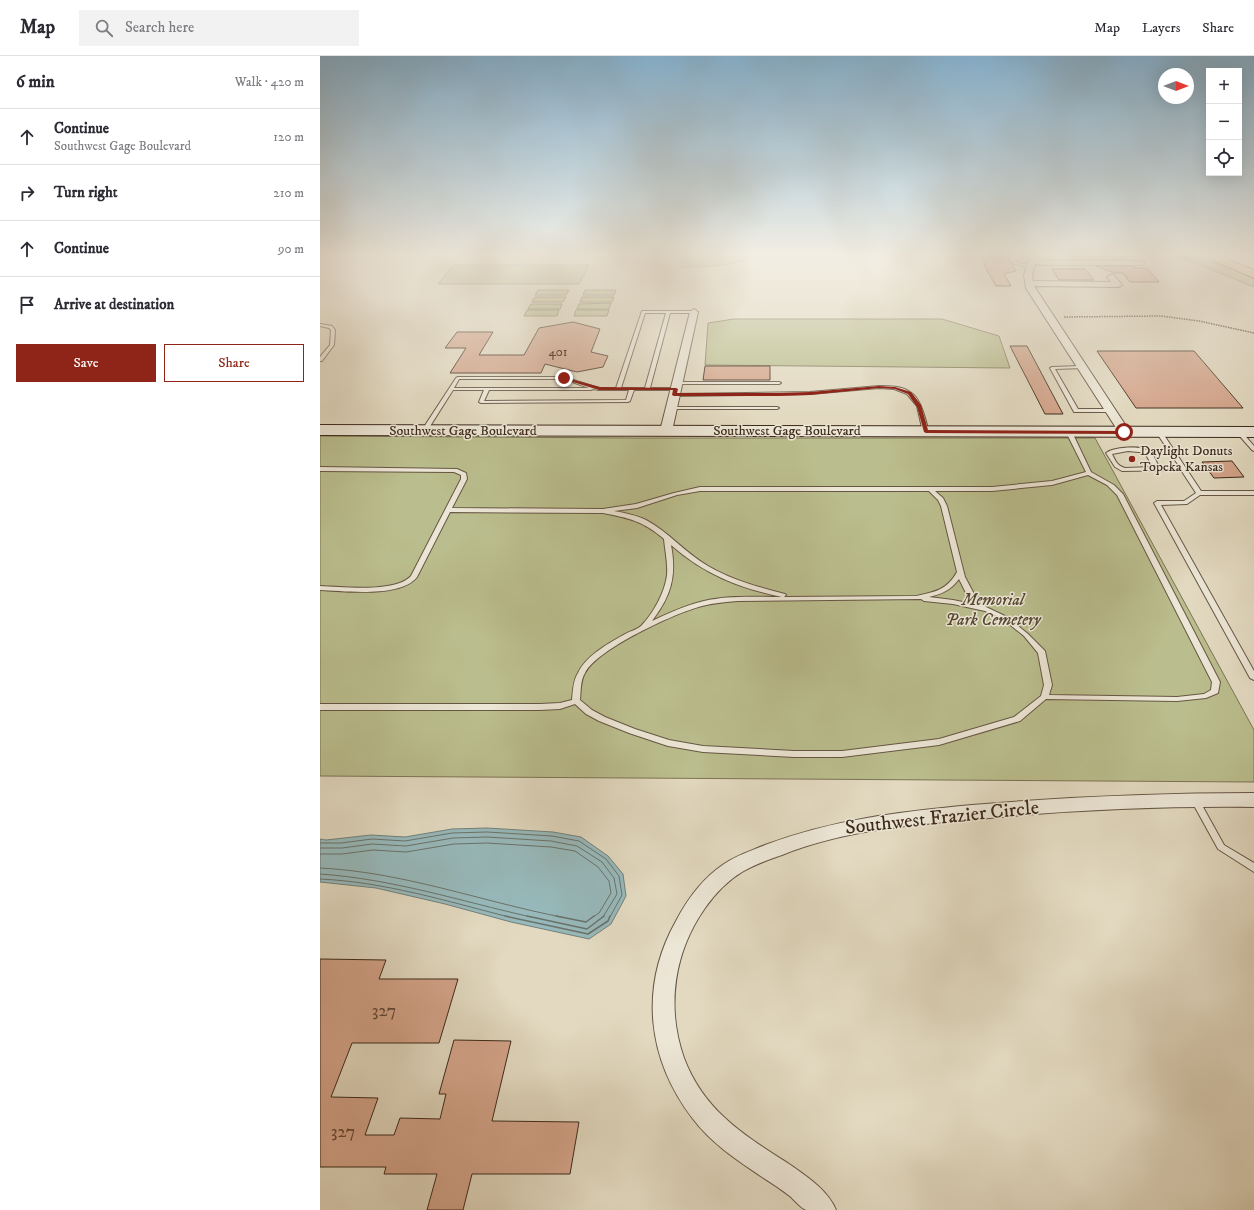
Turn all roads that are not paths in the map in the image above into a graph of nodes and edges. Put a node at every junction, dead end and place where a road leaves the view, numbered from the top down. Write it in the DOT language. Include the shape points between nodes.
graph roads {
  1 [pos="1044,310"];
  2 [pos="668,312"];
  3 [pos="694,312"];
  4 [pos="320,325"];
  5 [pos="320,360"];
  6 [pos="1081,367"];
  7 [pos="780,383"];
  8 [pos="451,389"];
  9 [pos="487,389"];
  10 [pos="599,389"];
  11 [pos="618,389"];
  12 [pos="632,389"];
  13 [pos="647,389"];
  14 [pos="676,389"];
  15 [pos="672,408"];
  16 [pos="778,408"];
  17 [pos="1110,411"];
  18 [pos="320,430"];
  19 [pos="425,430"];
  20 [pos="666,431"];
  21 [pos="926,432"];
  22 [pos="1069,432"];
  23 [pos="1124,432"];
  24 [pos="1159,432"];
  25 [pos="1247,432"];
  26 [pos="1254,449"];
  27 [pos="1183,468"];
  28 [pos="320,469"];
  29 [pos="1157,469"];
  30 [pos="1090,473"];
  31 [pos="931,490"];
  32 [pos="1200,493"];
  33 [pos="1254,493"];
  34 [pos="448,510"];
  35 [pos="603,511"];
  36 [pos="667,539"];
  37 [pos="960,572"];
  38 [pos="320,588"];
  39 [pos="801,598"];
  40 [pos="916,598"];
  41 [pos="987,609"];
  42 [pos="641,630"];
  43 [pos="1254,678"];
  44 [pos="1044,697"];
  45 [pos="576,700"];
  46 [pos="320,706"];
  47 [pos="1195,800"];
  48 [pos="1254,800"];
  49 [pos="1254,868"];
  50 [pos="823,1210"];
  1 -- 6 [label="street"];
  2 -- 3 [label="lane"];
  2 -- 11 [label="lane" via="643,312"];
  2 -- 13 [label="lane"];
  3 -- 14 [label="street"];
  4 -- 5 [label="lane" via="333,330 332,345"];
  6 -- 17 [label="street"];
  6 -- 17 [label="lane" via="1052,368 1076,411"];
  7 -- 14 [label="lane"];
  8 -- 9 [label="lane"];
  8 -- 10 [label="lane" via="458,378 564,378"];
  8 -- 19 [label="lane"];
  9 -- 10 [label="lane"];
  9 -- 12 [label="lane" via="481,402 628,401"];
  10 -- 11 [label="lane"];
  11 -- 12 [label="lane"];
  12 -- 13 [label="lane"];
  13 -- 14 [label="lane"];
  14 -- 15 [label="street"];
  14 -- 21 [label="lane" via="778,394 895,388 909,393 919,406"];
  15 -- 16 [label="lane"];
  15 -- 20 [label="street"];
  17 -- 23 [label="street"];
  18 -- 19 [label="main road, Southwest Gage Boulevard"];
  19 -- 20 [label="main road, Southwest Gage Boulevard"];
  20 -- 21 [label="main road, Southwest Gage Boulevard"];
  21 -- 22 [label="main road, Southwest Gage Boulevard"];
  22 -- 23 [label="main road, Southwest Gage Boulevard"];
  22 -- 30 [label="lane"];
  23 -- 24 [label="main road, Southwest Gage Boulevard"];
  24 -- 25 [label="main road, Southwest Gage Boulevard"];
  24 -- 27 [label="lane"];
  25 -- 26 [label="lane"];
  27 -- 29 [label="lane"];
  27 -- 32 [label="lane"];
  28 -- 34 [label="lane" via="461,471 464,479"];
  29 -- 29 [label="lane" via="1120,470 1109,453 1116,450 1143,451"];
  30 -- 31 [label="lane" via="1052,483 1021,487"];
  30 -- 44 [label="lane" via="1108,482 1120,494 1216,682 1215,691 1206,696 1177,699"];
  31 -- 35 [label="lane" via="700,489 637,506"];
  31 -- 37 [label="lane" via="941,499 944,506"];
  32 -- 33 [label="lane"];
  32 -- 43 [label="lane" via="1185,503 1157,503"];
  34 -- 35 [label="lane"];
  34 -- 38 [label="lane" via="414,577 408,583 390,588"];
  35 -- 36 [label="lane" via="638,519"];
  36 -- 39 [label="lane" via="695,561 738,584"];
  36 -- 42 [label="lane" via="672,559 672,576 656,611"];
  37 -- 40 [label="lane" via="948,589"];
  37 -- 41 [label="lane" via="971,596"];
  39 -- 40 [label="lane"];
  39 -- 42 [label="lane" via="718,600 669,615"];
  40 -- 41 [label="lane"];
  41 -- 44 [label="lane" via="1005,618 1026,635 1042,653 1048,684"];
  42 -- 45 [label="lane" via="606,648 592,659 582,671"];
  44 -- 45 [label="lane" via="1017,719 939,742 842,754 703,749 668,743 602,719 589,712"];
  45 -- 46 [label="lane" via="560,706 540,707"];
  47 -- 48 [label="street, Southwest Frazier Circle"];
  47 -- 49 [label="lane" via="1220,847"];
  47 -- 50 [label="street, Southwest Frazier Circle" via="1026,807 853,825 802,839 754,858 731,869 709,889 682,927 668,961 663,997 666,1036 671,1055 688,1092 719,1131 789,1178 810,1195"];
}
